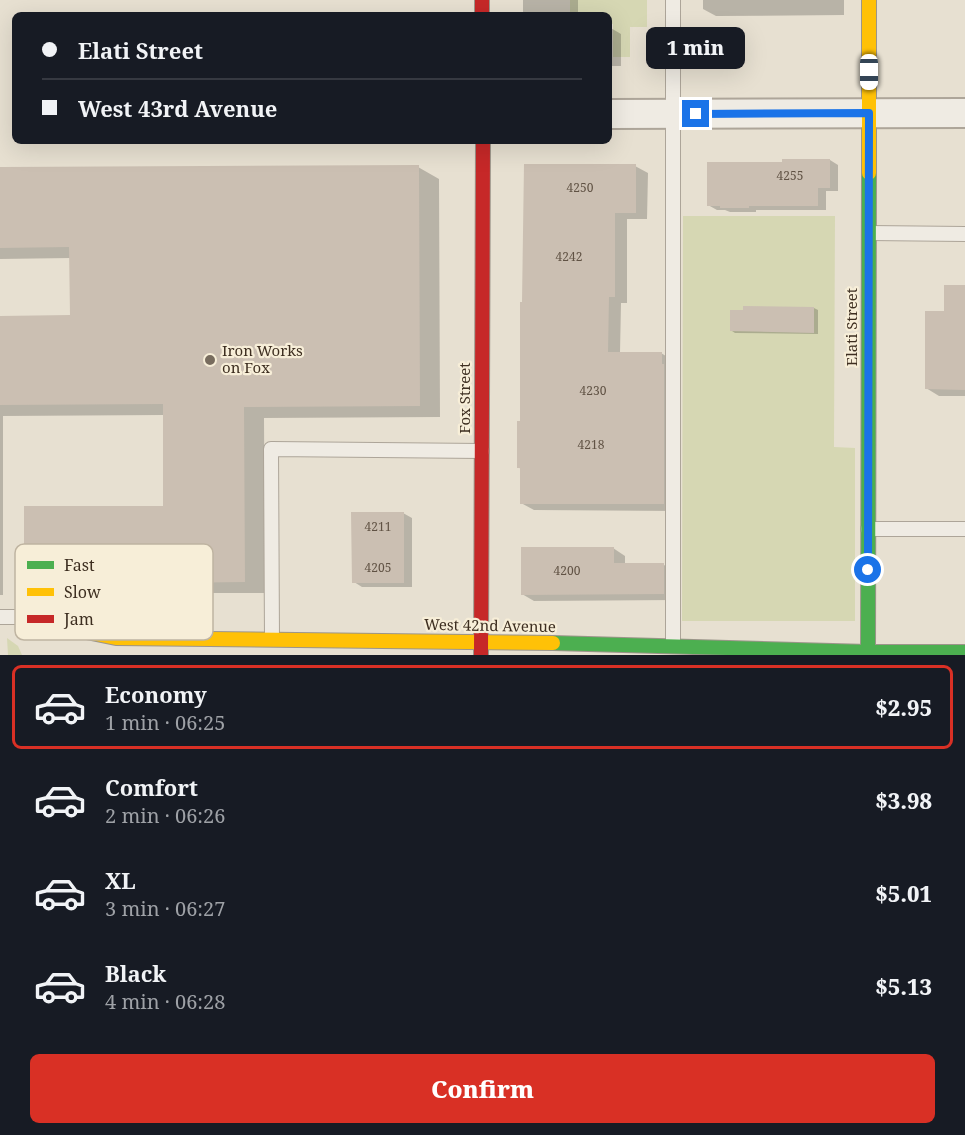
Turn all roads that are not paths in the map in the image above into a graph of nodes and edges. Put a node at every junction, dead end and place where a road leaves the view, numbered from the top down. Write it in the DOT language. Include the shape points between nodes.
graph roads {
  1 [pos="673,0"];
  2 [pos="869,0"];
  3 [pos="869,113"];
  4 [pos="965,113"];
  5 [pos="612,114"];
  6 [pos="673,114"];
  7 [pos="483,144"];
  8 [pos="869,234"];
  9 [pos="965,234"];
  10 [pos="482,451"];
  11 [pos="868,529"];
  12 [pos="965,529"];
  13 [pos="213,638"];
  14 [pos="227,638"];
  15 [pos="272,639"];
  16 [pos="331,639"];
  17 [pos="481,648"];
  18 [pos="673,651"];
  19 [pos="965,652"];
  20 [pos="870,654"];
  21 [pos="227,655"];
  22 [pos="331,655"];
  1 -- 6 [label="lane"];
  2 -- 3 [label="street, Elati Street"];
  3 -- 4 [label="street"];
  3 -- 6 [label="street"];
  3 -- 8 [label="street, Elati Street"];
  5 -- 6 [label="street"];
  6 -- 18 [label="lane"];
  7 -- 10 [label="street, Fox Street"];
  8 -- 9 [label="lane"];
  8 -- 11 [label="street, Elati Street"];
  10 -- 15 [label="lane" via="272,449"];
  10 -- 17 [label="street, Fox Street"];
  11 -- 12 [label="lane"];
  11 -- 20 [label="street, Elati Street"];
  13 -- 14 [label="street, West 42nd Avenue"];
  14 -- 15 [label="street, West 42nd Avenue"];
  14 -- 21 [label="lane"];
  15 -- 16 [label="street, West 42nd Avenue"];
  16 -- 17 [label="street, West 42nd Avenue"];
  16 -- 22 [label="lane"];
  17 -- 18 [label="street, West 42nd Avenue"];
  18 -- 20 [label="street, West 42nd Avenue"];
  19 -- 20 [label="street, West 42nd Avenue"];
}
